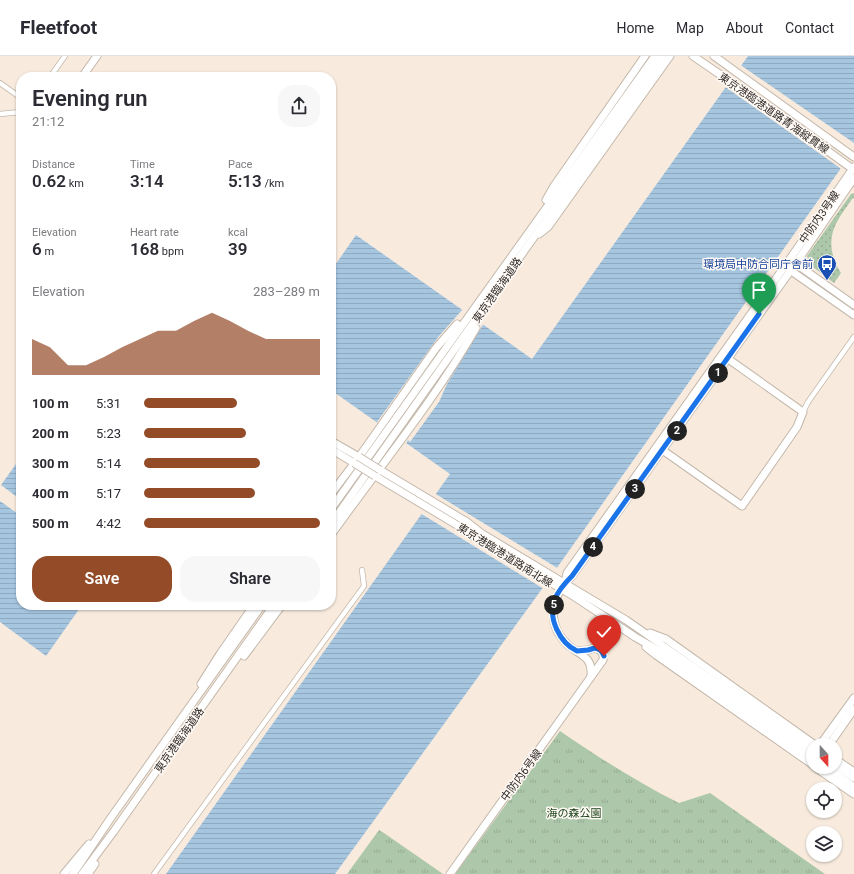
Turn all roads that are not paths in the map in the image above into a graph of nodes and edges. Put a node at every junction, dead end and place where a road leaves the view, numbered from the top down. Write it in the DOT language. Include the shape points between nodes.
graph roads {
  1 [pos="66,56"];
  2 [pos="97,56"];
  3 [pos="645,56"];
  4 [pos="655,56"];
  5 [pos="662,56"];
  6 [pos="670,56"];
  7 [pos="693,56"];
  8 [pos="716,58"];
  9 [pos="54,72"];
  10 [pos="86,72"];
  11 [pos="0,83"];
  12 [pos="16,94"];
  13 [pos="16,112"];
  14 [pos="0,114"];
  15 [pos="854,157"];
  16 [pos="853,169"];
  17 [pos="854,178"];
  18 [pos="854,186"];
  19 [pos="846,191"];
  20 [pos="534,237"];
  21 [pos="514,253"];
  22 [pos="793,261"];
  23 [pos="788,268"];
  24 [pos="487,304"];
  25 [pos="476,305"];
  26 [pos="854,305"];
  27 [pos="854,315"];
  28 [pos="854,337"];
  29 [pos="725,357"];
  30 [pos="803,412"];
  31 [pos="336,445"];
  32 [pos="660,448"];
  33 [pos="336,451"];
  34 [pos="357,460"];
  35 [pos="377,473"];
  36 [pos="336,487"];
  37 [pos="336,502"];
  38 [pos="336,517"];
  39 [pos="336,529"];
  40 [pos="362,570"];
  41 [pos="552,580"];
  42 [pos="565,583"];
  43 [pos="561,590"];
  44 [pos="251,610"];
  45 [pos="258,610"];
  46 [pos="270,610"];
  47 [pos="278,610"];
  48 [pos="641,629"];
  49 [pos="635,637"];
  50 [pos="577,651"];
  51 [pos="590,662"];
  52 [pos="599,664"];
  53 [pos="591,675"];
  54 [pos="854,698"];
  55 [pos="207,700"];
  56 [pos="854,709"];
  57 [pos="181,718"];
  58 [pos="806,738"];
  59 [pos="825,738"];
  60 [pos="833,738"];
  61 [pos="806,745"];
  62 [pos="806,753"];
  63 [pos="806,760"];
  64 [pos="842,764"];
  65 [pos="842,770"];
  66 [pos="854,772"];
  67 [pos="825,774"];
  68 [pos="836,774"];
  69 [pos="854,778"];
  70 [pos="854,787"];
  71 [pos="854,794"];
  72 [pos="110,819"];
  73 [pos="114,831"];
  74 [pos="64,874"];
  75 [pos="73,874"];
  76 [pos="82,874"];
  77 [pos="88,874"];
  78 [pos="154,874"];
  79 [pos="450,874"];
  1 -- 9 [label="street"];
  2 -- 10 [label="street"];
  3 -- 21 [label="street" via="554,186"];
  4 -- 21 [label="street, 東京港臨海道路"];
  5 -- 20 [label="street, 東京港臨海道路"];
  6 -- 20 [label="street" via="548,227"];
  7 -- 16 [label="street, 東京港臨港道路青海縦貫線"];
  8 -- 15 [label="street, 東京港臨港道路青海縦貫線"];
  11 -- 12 [label="street"];
  13 -- 14 [label="street"];
  16 -- 22 [label="street, 中防内3号線"];
  17 -- 19 [label="street, 中防内3号線"];
  18 -- 19 [label="street"];
  19 -- 22 [label="street, 中防内3号線"];
  20 -- 24 [label="street, 東京港臨海道路"];
  21 -- 25 [label="street, 東京港臨海道路"];
  22 -- 23 [label="street, 中防内3号線"];
  22 -- 26 [label="street"];
  23 -- 27 [label="street"];
  23 -- 29 [label="street, 中防内3号線"];
  24 -- 35 [label="street" via="451,369"];
  24 -- 38 [label="street, 東京港臨海道路"];
  25 -- 34 [label="street" via="436,348"];
  25 -- 37 [label="street, 東京港臨海道路"];
  28 -- 30 [label="street"];
  29 -- 30 [label="street"];
  29 -- 32 [label="street, 中防内3号線"];
  30 -- 32 [label="street" via="797,427 742,506"];
  31 -- 34 [label="street"];
  32 -- 42 [label="street, 中防内3号線" via="567,573"];
  33 -- 34 [label="street"];
  34 -- 35 [label="street, 東京港臨港道路南北線, bridge"];
  34 -- 36 [label="street"];
  35 -- 39 [label="street"];
  35 -- 41 [label="street, 東京港臨港道路南北線" via="470,535"];
  40 -- 78 [label="street" via="364,586"];
  41 -- 42 [label="street, 東京港臨港道路南北線"];
  41 -- 43 [label="street, 東京港臨港道路南北線"];
  42 -- 43 [label="street, 中防内3号線"];
  42 -- 48 [label="street, 東京港臨港道路南北線"];
  43 -- 49 [label="street, 東京港臨港道路南北線"];
  43 -- 50 [label="street" via="554,600 556,625 564,640"];
  44 -- 57 [label="street"];
  45 -- 57 [label="street, 東京港臨海道路"];
  46 -- 55 [label="street, 東京港臨海道路"];
  47 -- 55 [label="street" via="254,644"];
  48 -- 58 [label="street" via="666,639"];
  48 -- 61 [label="street, 東京港臨港道路南北線"];
  49 -- 62 [label="street, 東京港臨港道路南北線" via="663,653"];
  49 -- 63 [label="street" via="656,656"];
  50 -- 51 [label="street"];
  50 -- 52 [label="street" via="599,649 604,656"];
  51 -- 52 [label="street"];
  51 -- 53 [label="street"];
  52 -- 53 [label="street, 中防内6号線"];
  53 -- 79 [label="street, 中防内6号線"];
  54 -- 59 [label="street"];
  55 -- 73 [label="street, 東京港臨海道路"];
  56 -- 60 [label="street"];
  57 -- 72 [label="street, 東京港臨海道路"];
  64 -- 66 [label="street"];
  65 -- 69 [label="street"];
  67 -- 71 [label="street"];
  68 -- 70 [label="street"];
  72 -- 74 [label="street"];
  72 -- 75 [label="street, 東京港臨海道路"];
  73 -- 76 [label="street, 東京港臨海道路"];
  73 -- 77 [label="street"];
}
